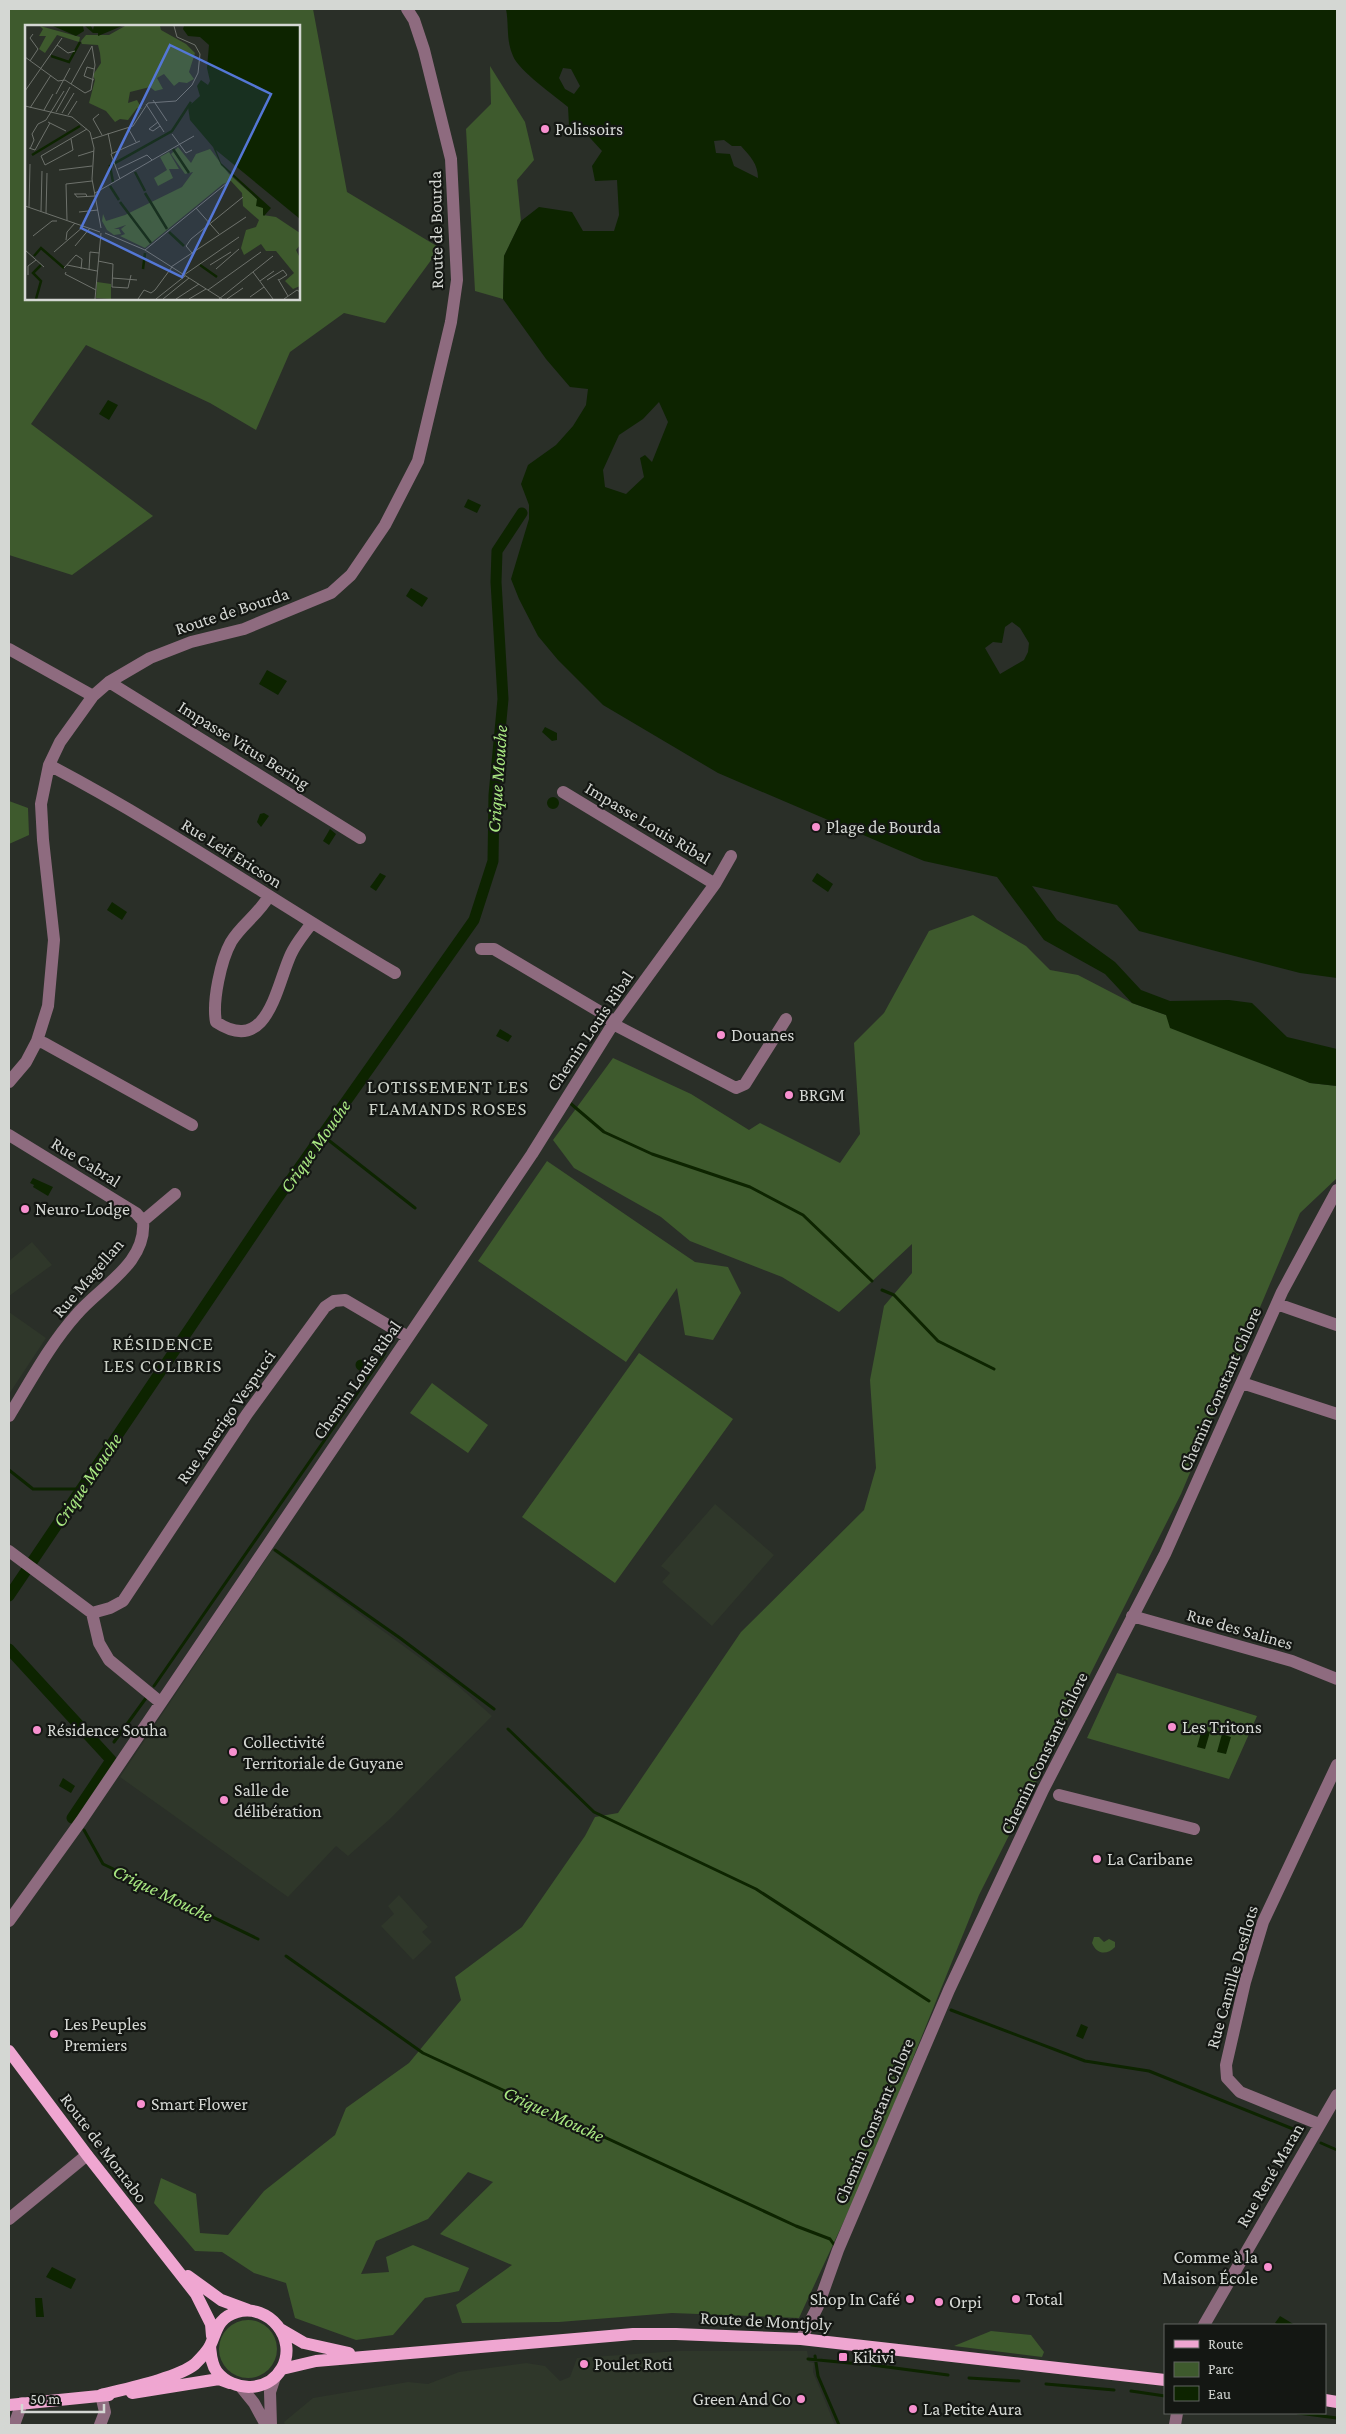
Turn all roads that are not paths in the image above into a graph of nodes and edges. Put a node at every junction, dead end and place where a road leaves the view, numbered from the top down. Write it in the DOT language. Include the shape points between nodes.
graph roads {
  1 [pos="407,9"];
  2 [pos="9,649"];
  3 [pos="110,682"];
  4 [pos="93,696"];
  5 [pos="50,766"];
  6 [pos="562,792"];
  7 [pos="360,838"];
  8 [pos="731,856"];
  9 [pos="715,884"];
  10 [pos="269,896"];
  11 [pos="311,924"];
  12 [pos="481,949"];
  13 [pos="394,973"];
  14 [pos="786,1019"];
  15 [pos="613,1024"];
  16 [pos="37,1041"];
  17 [pos="9,1082"];
  18 [pos="192,1124"];
  19 [pos="9,1135"];
  20 [pos="1337,1190"];
  21 [pos="175,1194"];
  22 [pos="143,1221"];
  23 [pos="1277,1304"];
  24 [pos="1337,1326"];
  25 [pos="408,1337"];
  26 [pos="1242,1383"];
  27 [pos="1337,1414"];
  28 [pos="9,1416"];
  29 [pos="9,1551"];
  30 [pos="92,1612"];
  31 [pos="1132,1616"];
  32 [pos="1337,1679"];
  33 [pos="160,1702"];
  34 [pos="1337,1765"];
  35 [pos="1058,1795"];
  36 [pos="1194,1829"];
  37 [pos="9,1921"];
  38 [pos="9,2051"];
  39 [pos="1337,2095"];
  40 [pos="1319,2124"];
  41 [pos="87,2156"];
  42 [pos="9,2219"];
  43 [pos="174,2266"];
  44 [pos="252,2311"];
  45 [pos="1205,2324"];
  46 [pos="280,2329"];
  47 [pos="801,2339"];
  48 [pos="211,2341"];
  49 [pos="364,2356"];
  50 [pos="278,2373"];
  51 [pos="1164,2380"];
  52 [pos="235,2385"];
  53 [pos="102,2395"];
  54 [pos="15,2404"];
  55 [pos="14,2425"];
  56 [pos="100,2425"];
  57 [pos="266,2425"];
  58 [pos="271,2425"];
  1 -- 3 [label="street, Route de Bourda" via="424,50 452,160 457,280 452,322 418,461 380,532 351,575 331,593 244,630 191,642 150,658"];
  2 -- 4 [label="street"];
  3 -- 4 [label="street, Route de Bourda"];
  3 -- 7 [label="street, Impasse Vitus Bering"];
  4 -- 5 [label="street, Route de Bourda" via="60,742"];
  5 -- 10 [label="street, Rue Leif Ericson" via="116,800"];
  5 -- 16 [label="street, Route de Bourda" via="41,804 54,940 48,1006"];
  6 -- 9 [label="street, Impasse Louis Ribal"];
  8 -- 9 [label="street, Chemin Louis Ribal"];
  9 -- 15 [label="street, Chemin Louis Ribal"];
  10 -- 11 [label="street, Rue Leif Ericson"];
  10 -- 11 [label="street" via="261,910 232,942 213,1008 216,1022 231,1032 250,1030 270,1011 292,953"];
  11 -- 13 [label="street, Rue Leif Ericson"];
  12 -- 15 [label="street" via="494,949 607,1016"];
  14 -- 15 [label="street" via="746,1084 736,1088"];
  15 -- 25 [label="street, Chemin Louis Ribal" via="532,1154"];
  16 -- 17 [label="street, Route de Bourda" via="26,1062"];
  16 -- 18 [label="street"];
  19 -- 22 [label="street, Rue Cabral" via="136,1213"];
  20 -- 23 [label="street, Chemin Constant Chlore"];
  21 -- 22 [label="street"];
  22 -- 28 [label="street, Rue Magellan" via="141,1241 125,1268 77,1314"];
  23 -- 24 [label="street"];
  23 -- 26 [label="street, Chemin Constant Chlore"];
  25 -- 30 [label="street, Rue Amerigo Vespucci" via="345,1300 334,1301 325,1307 247,1414 123,1601"];
  25 -- 33 [label="street, Chemin Louis Ribal"];
  26 -- 27 [label="street"];
  26 -- 31 [label="street, Chemin Constant Chlore" via="1165,1554"];
  29 -- 30 [label="street"];
  30 -- 33 [label="street" via="99,1643 109,1660"];
  31 -- 32 [label="street, Rue des Salines" via="1292,1661"];
  31 -- 47 [label="street, Chemin Constant Chlore" via="1043,1790 949,1990 838,2250 818,2306"];
  33 -- 37 [label="street, Chemin Louis Ribal" via="81,1821"];
  34 -- 40 [label="street, Rue Camille Desflots" via="1263,1922 1226,2065 1227,2078 1240,2092"];
  35 -- 36 [label="street"];
  38 -- 41 [label="main road, Route de Montabo"];
  39 -- 40 [label="street, Rue René Maran"];
  40 -- 45 [label="street, Rue René Maran"];
  41 -- 42 [label="street"];
  41 -- 43 [label="main road, Route de Montabo"];
  43 -- 44 [label="main road, Route de Montabo" via="221,2300"];
  43 -- 48 [label="main road, Route de Montabo" via="203,2306 211,2324"];
  44 -- 46 [label="main road" via="273,2320"];
  44 -- 48 [label="main road" via="236,2312 226,2318 216,2327"];
  46 -- 49 [label="main road, Route de Montjoly" via="304,2342"];
  46 -- 50 [label="main road" via="287,2354"];
  47 -- 49 [label="main road, Route de Montjoly" via="633,2334"];
  47 -- 51 [label="main road, Route de Montjoly"];
  48 -- 52 [label="main road" via="211,2360 217,2371"];
  48 -- 53 [label="main road" via="187,2368 152,2382"];
  49 -- 50 [label="main road, Route de Montjoly" via="303,2362"];
  50 -- 52 [label="main road" via="256,2387"];
  50 -- 58 [label="street" via="270,2392"];
  52 -- 53 [label="main road" via="219,2379 145,2393"];
  52 -- 57 [label="street"];
  53 -- 54 [label="main road"];
  53 -- 56 [label="street" via="105,2412"];
  54 -- 55 [label="street"];
}
